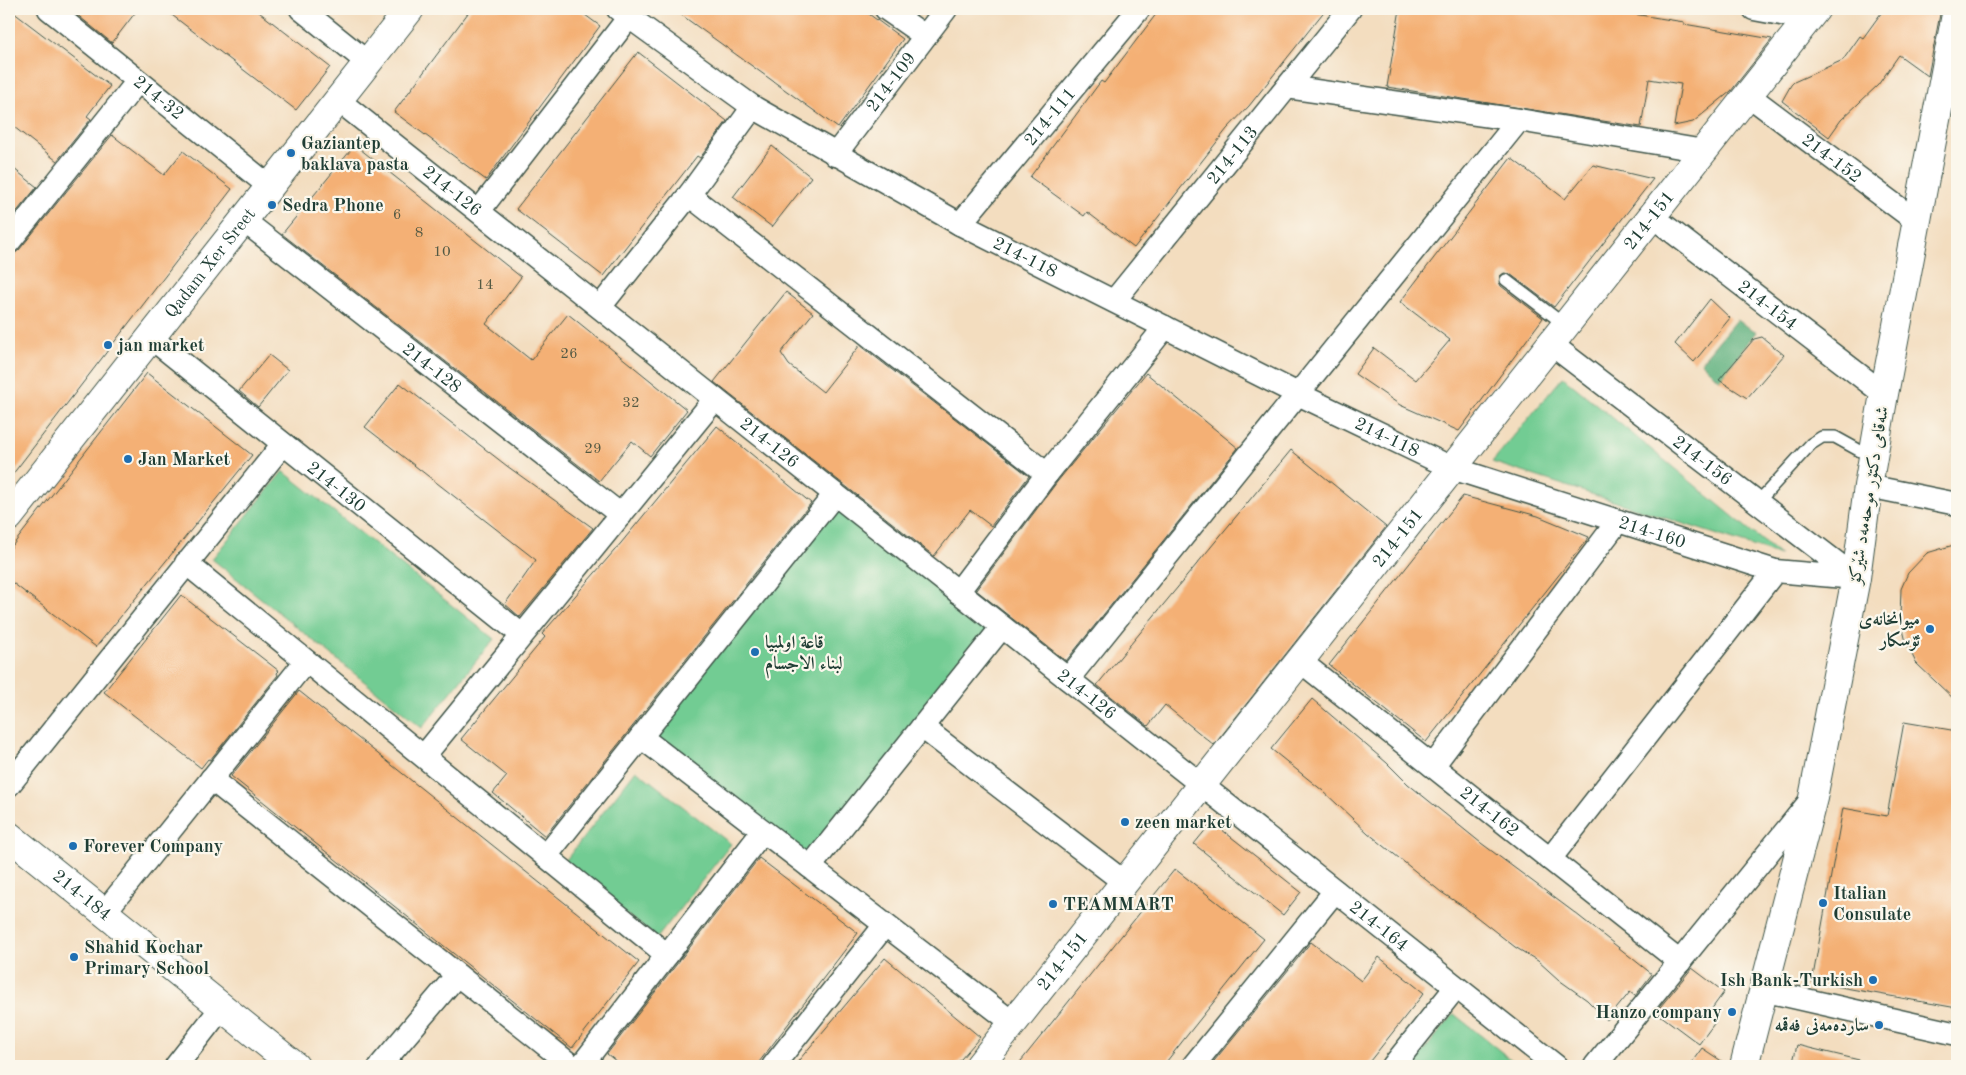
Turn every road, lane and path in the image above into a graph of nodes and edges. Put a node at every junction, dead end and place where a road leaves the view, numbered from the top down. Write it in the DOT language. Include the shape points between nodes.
graph roads {
  1 [pos="49,9"];
  2 [pos="301,9"];
  3 [pos="410,9"];
  4 [pos="886,9"];
  5 [pos="946,9"];
  6 [pos="1138,9"];
  7 [pos="1350,9"];
  8 [pos="1754,9"];
  9 [pos="624,13"];
  10 [pos="1812,14"];
  11 [pos="1957,16"];
  12 [pos="925,36"];
  13 [pos="367,62"];
  14 [pos="138,81"];
  15 [pos="1287,87"];
  16 [pos="1748,95"];
  17 [pos="338,100"];
  18 [pos="753,107"];
  19 [pos="1519,120"];
  20 [pos="1704,151"];
  21 [pos="835,155"];
  22 [pos="269,186"];
  23 [pos="689,195"];
  24 [pos="479,211"];
  25 [pos="1652,216"];
  26 [pos="243,220"];
  27 [pos="1916,221"];
  28 [pos="960,224"];
  29 [pos="9,242"];
  30 [pos="1506,280"];
  31 [pos="1114,301"];
  32 [pos="600,307"];
  33 [pos="1165,327"];
  34 [pos="1558,334"];
  35 [pos="150,337"];
  36 [pos="1298,394"];
  37 [pos="1884,394"];
  38 [pos="715,399"];
  39 [pos="283,444"];
  40 [pos="1873,458"];
  41 [pos="1452,468"];
  42 [pos="1047,474"];
  43 [pos="1868,486"];
  44 [pos="835,494"];
  45 [pos="1758,502"];
  46 [pos="1957,504"];
  47 [pos="621,515"];
  48 [pos="9,517"];
  49 [pos="1618,521"];
  50 [pos="186,563"];
  51 [pos="1775,570"];
  52 [pos="1856,578"];
  53 [pos="958,592"];
  54 [pos="1002,627"];
  55 [pos="522,636"];
  56 [pos="306,661"];
  57 [pos="1300,661"];
  58 [pos="1068,679"];
  59 [pos="922,727"];
  60 [pos="641,737"];
  61 [pos="424,756"];
  62 [pos="1433,766"];
  63 [pos="211,779"];
  64 [pos="9,785"];
  65 [pos="1201,785"];
  66 [pos="1813,798"];
  67 [pos="763,831"];
  68 [pos="9,836"];
  69 [pos="546,856"];
  70 [pos="1550,859"];
  71 [pos="810,867"];
  72 [pos="1124,882"];
  73 [pos="1335,891"];
  74 [pos="104,913"];
  75 [pos="885,925"];
  76 [pos="667,955"];
  77 [pos="1680,962"];
  78 [pos="457,975"];
  79 [pos="1456,987"];
  80 [pos="1762,990"];
  81 [pos="222,1007"];
  82 [pos="1013,1023"];
  83 [pos="1957,1034"];
  84 [pos="176,1066"];
  85 [pos="295,1066"];
  86 [pos="380,1066"];
  87 [pos="572,1066"];
  88 [pos="581,1066"];
  89 [pos="773,1066"];
  90 [pos="979,1066"];
  91 [pos="1193,1066"];
  92 [pos="1392,1066"];
  93 [pos="1556,1066"];
  94 [pos="1596,1066"];
  95 [pos="1744,1066"];
  1 -- 14 [label="street, 214-32"];
  2 -- 13 [label="street"];
  3 -- 13 [label="street, Qadam Xer Sreet"];
  4 -- 12 [label="street"];
  5 -- 12 [label="street, 214-109"];
  6 -- 28 [label="street, 214-111"];
  7 -- 15 [label="street, 214-113"];
  8 -- 10 [label="street"];
  9 -- 18 [label="street, 214-118"];
  9 -- 24 [label="street"];
  10 -- 16 [label="street, 214-151"];
  11 -- 27 [label="street, شەقامی دکتۆر موحەمەد شێرکۆ"];
  12 -- 21 [label="street, 214-109"];
  13 -- 17 [label="street, Qadam Xer Sreet"];
  14 -- 22 [label="street, 214-32"];
  14 -- 29 [label="street"];
  15 -- 19 [label="street"];
  15 -- 31 [label="street, 214-113"];
  16 -- 20 [label="street, 214-151"];
  16 -- 27 [label="street, 214-152"];
  17 -- 22 [label="street, Qadam Xer Sreet"];
  17 -- 24 [label="street, 214-126"];
  18 -- 21 [label="street, 214-118"];
  18 -- 23 [label="street"];
  19 -- 20 [label="street"];
  19 -- 36 [label="street"];
  20 -- 25 [label="street, 214-151"];
  21 -- 28 [label="street, 214-118"];
  22 -- 26 [label="street, Qadam Xer Sreet"];
  23 -- 32 [label="street"];
  23 -- 42 [label="street"];
  24 -- 32 [label="street, 214-126"];
  25 -- 34 [label="street, 214-151"];
  25 -- 37 [label="street, 214-154"];
  26 -- 35 [label="street, Qadam Xer Sreet"];
  26 -- 47 [label="street, 214-128"];
  27 -- 37 [label="street, شەقامی دکتۆر موحەمەد شێرکۆ"];
  28 -- 31 [label="street, 214-118"];
  30 -- 34 [label="lane"];
  31 -- 33 [label="street, 214-118"];
  32 -- 38 [label="street, 214-126"];
  33 -- 36 [label="street, 214-118"];
  33 -- 42 [label="street"];
  34 -- 41 [label="street, 214-151"];
  34 -- 45 [label="street, 214-156"];
  35 -- 39 [label="street, 214-130"];
  35 -- 48 [label="street, Qadam Xer Sreet"];
  36 -- 41 [label="street, 214-118"];
  36 -- 58 [label="street"];
  37 -- 40 [label="street, شەقامی دکتۆر موحەمەد شێرکۆ"];
  38 -- 44 [label="street, 214-126"];
  38 -- 47 [label="street"];
  39 -- 50 [label="street"];
  39 -- 55 [label="street, 214-130"];
  40 -- 43 [label="street, شەقامی دکتۆر موحەمەد شێرکۆ"];
  40 -- 45 [label="lane" via="1835,437 1822,437 1811,444"];
  41 -- 49 [label="street, 214-160"];
  41 -- 57 [label="street, 214-151"];
  42 -- 53 [label="street"];
  43 -- 46 [label="street"];
  43 -- 52 [label="street, شەقامی دکتۆر موحەمەد شێرکۆ"];
  44 -- 53 [label="street, 214-126"];
  44 -- 60 [label="street"];
  45 -- 52 [label="street, 214-156"];
  47 -- 55 [label="street"];
  49 -- 51 [label="street, 214-160"];
  49 -- 62 [label="street"];
  50 -- 56 [label="street"];
  50 -- 64 [label="street"];
  51 -- 52 [label="street, 214-160"];
  51 -- 70 [label="street"];
  52 -- 66 [label="street, شەقامی دکتۆر موحەمەد شێرکۆ"];
  53 -- 54 [label="street, 214-126"];
  54 -- 58 [label="street, 214-126"];
  54 -- 59 [label="street"];
  55 -- 61 [label="street"];
  56 -- 61 [label="street"];
  56 -- 63 [label="street"];
  57 -- 62 [label="street, 214-162"];
  57 -- 65 [label="street, 214-151"];
  58 -- 65 [label="street, 214-126"];
  59 -- 71 [label="street"];
  59 -- 72 [label="street"];
  60 -- 67 [label="street"];
  60 -- 69 [label="street"];
  61 -- 69 [label="street"];
  62 -- 70 [label="street, 214-162"];
  63 -- 74 [label="street"];
  63 -- 78 [label="street"];
  65 -- 72 [label="street, 214-151"];
  65 -- 73 [label="street, 214-164"];
  66 -- 77 [label="street"];
  66 -- 80 [label="street, شەقامی دکتۆر موحەمەد شێرکۆ"];
  67 -- 71 [label="street"];
  67 -- 76 [label="street"];
  68 -- 74 [label="street, 214-184"];
  69 -- 76 [label="street"];
  70 -- 77 [label="street, 214-162"];
  71 -- 75 [label="street"];
  72 -- 82 [label="street, 214-151"];
  73 -- 79 [label="street, 214-164"];
  73 -- 91 [label="street"];
  74 -- 81 [label="street, 214-184"];
  75 -- 82 [label="street"];
  75 -- 89 [label="street"];
  76 -- 88 [label="street"];
  77 -- 94 [label="street"];
  78 -- 86 [label="street"];
  78 -- 87 [label="street"];
  79 -- 92 [label="street"];
  79 -- 93 [label="street, 214-164"];
  80 -- 83 [label="street"];
  80 -- 95 [label="street, شەقامی دکتۆر موحەمەد شێرکۆ"];
  81 -- 84 [label="street"];
  81 -- 85 [label="street, 214-184"];
  82 -- 90 [label="street, 214-151"];
}
